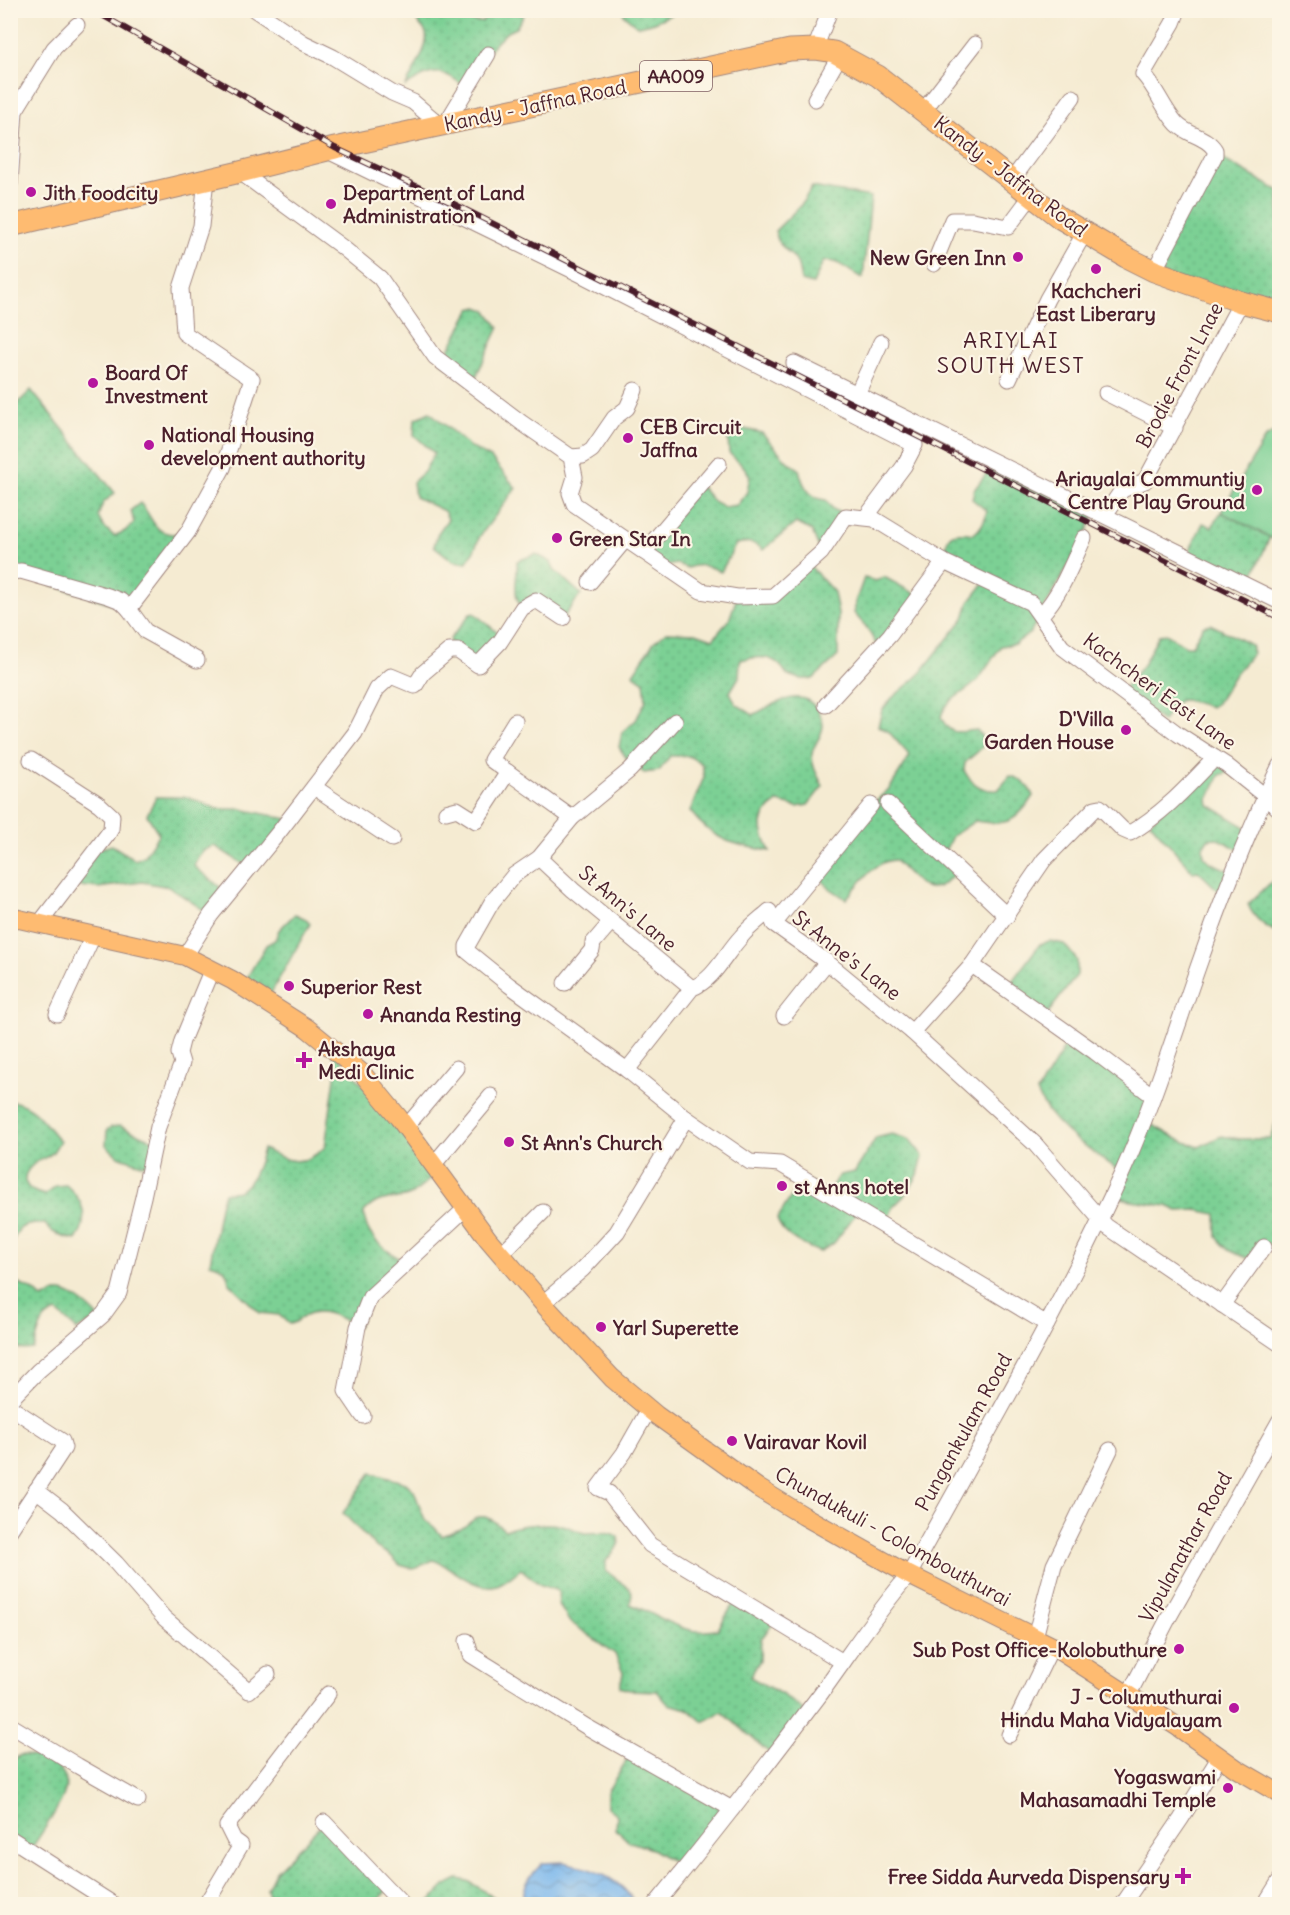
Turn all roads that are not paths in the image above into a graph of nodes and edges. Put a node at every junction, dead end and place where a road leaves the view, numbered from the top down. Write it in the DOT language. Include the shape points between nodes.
graph roads {
  1 [pos="255,10"];
  2 [pos="830,10"];
  3 [pos="1178,10"];
  4 [pos="76,25"];
  5 [pos="975,44"];
  6 [pos="815,50"];
  7 [pos="488,54"];
  8 [pos="840,55"];
  9 [pos="1073,97"];
  10 [pos="815,99"];
  11 [pos="924,111"];
  12 [pos="442,125"];
  13 [pos="326,150"];
  14 [pos="240,172"];
  15 [pos="206,179"];
  16 [pos="1012,180"];
  17 [pos="10,184"];
  18 [pos="1032,195"];
  19 [pos="10,226"];
  20 [pos="1085,232"];
  21 [pos="934,264"];
  22 [pos="1154,271"];
  23 [pos="1240,302"];
  24 [pos="1280,312"];
  25 [pos="881,342"];
  26 [pos="794,363"];
  27 [pos="1009,379"];
  28 [pos="635,390"];
  29 [pos="1106,393"];
  30 [pos="857,394"];
  31 [pos="1175,428"];
  32 [pos="571,457"];
  33 [pos="718,464"];
  34 [pos="1105,515"];
  35 [pos="866,518"];
  36 [pos="1084,538"];
  37 [pos="625,540"];
  38 [pos="644,552"];
  39 [pos="944,562"];
  40 [pos="10,572"];
  41 [pos="590,582"];
  42 [pos="1280,602"];
  43 [pos="129,609"];
  44 [pos="1041,615"];
  45 [pos="563,618"];
  46 [pos="197,660"];
  47 [pos="826,705"];
  48 [pos="515,721"];
  49 [pos="675,721"];
  50 [pos="1215,758"];
  51 [pos="31,760"];
  52 [pos="1280,765"];
  53 [pos="508,772"];
  54 [pos="314,787"];
  55 [pos="1265,795"];
  56 [pos="888,804"];
  57 [pos="871,805"];
  58 [pos="1280,810"];
  59 [pos="446,812"];
  60 [pos="572,818"];
  61 [pos="392,839"];
  62 [pos="539,858"];
  63 [pos="10,916"];
  64 [pos="1006,916"];
  65 [pos="611,922"];
  66 [pos="39,924"];
  67 [pos="774,924"];
  68 [pos="93,936"];
  69 [pos="185,956"];
  70 [pos="826,962"];
  71 [pos="972,965"];
  72 [pos="212,971"];
  73 [pos="565,983"];
  74 [pos="692,988"];
  75 [pos="57,1014"];
  76 [pos="784,1016"];
  77 [pos="912,1032"];
  78 [pos="456,1068"];
  79 [pos="627,1070"];
  80 [pos="491,1096"];
  81 [pos="1153,1096"];
  82 [pos="686,1118"];
  83 [pos="406,1127"];
  84 [pos="434,1164"];
  85 [pos="466,1208"];
  86 [pos="543,1212"];
  87 [pos="1100,1221"];
  88 [pos="1264,1247"];
  89 [pos="501,1254"];
  90 [pos="543,1303"];
  91 [pos="1222,1305"];
  92 [pos="1047,1324"];
  93 [pos="1280,1344"];
  94 [pos="10,1400"];
  95 [pos="10,1407"];
  96 [pos="649,1409"];
  97 [pos="363,1416"];
  98 [pos="1280,1420"];
  99 [pos="1110,1450"];
  100 [pos="36,1490"];
  101 [pos="10,1530"];
  102 [pos="909,1575"];
  103 [pos="1035,1638"];
  104 [pos="467,1641"];
  105 [pos="1052,1646"];
  106 [pos="843,1662"];
  107 [pos="268,1674"];
  108 [pos="328,1694"];
  109 [pos="1129,1694"];
  110 [pos="10,1725"];
  111 [pos="1009,1735"];
  112 [pos="1219,1758"];
  113 [pos="1280,1794"];
  114 [pos="138,1800"];
  115 [pos="732,1809"];
  116 [pos="324,1822"];
  117 [pos="10,1838"];
  118 [pos="1280,1880"];
  119 [pos="103,1902"];
  120 [pos="206,1905"];
  121 [pos="402,1905"];
  122 [pos="656,1905"];
  123 [pos="1123,1905"];
  124 [pos="1264,1905"];
  1 -- 12 [label="street" via="304,43 413,102"];
  2 -- 6 [label="street"];
  3 -- 22 [label="street" via="1143,74 1168,115 1180,128 1209,142 1215,155"];
  4 -- 17 [label="street" via="54,48 15,111"];
  5 -- 11 [label="street"];
  6 -- 8 [label="highway, Kandy - Jaffna Road / AA009"];
  6 -- 12 [label="highway, Kandy - Jaffna Road / AA009" via="790,50"];
  7 -- 12 [label="street"];
  8 -- 10 [label="street"];
  8 -- 11 [label="highway, Kandy - Jaffna Road / AA009" via="878,76"];
  9 -- 16 [label="street"];
  11 -- 16 [label="highway, Kandy - Jaffna Road / AA009"];
  12 -- 13 [label="highway, Kandy - Jaffna Road / AA009"];
  13 -- 14 [label="highway, Kandy - Jaffna Road / AA009"];
  13 -- 35 [label="street" via="580,274 915,446"];
  14 -- 15 [label="highway, Kandy - Jaffna Road / AA009"];
  14 -- 32 [label="street" via="380,278 435,357"];
  15 -- 19 [label="highway, Kandy - Jaffna Road / AA009"];
  15 -- 43 [label="street" via="201,226 181,288 184,333 252,379 223,468 188,532"];
  16 -- 18 [label="highway, Kandy - Jaffna Road / AA009"];
  18 -- 20 [label="highway, Kandy - Jaffna Road / AA009"];
  18 -- 21 [label="street" via="1008,227 952,220"];
  20 -- 22 [label="highway, Kandy - Jaffna Road / AA009"];
  20 -- 27 [label="street"];
  22 -- 23 [label="highway, Kandy - Jaffna Road / AA009"];
  23 -- 24 [label="highway, Kandy - Jaffna Road / AA009"];
  23 -- 31 [label="street, Brodie Front Lnae"];
  25 -- 30 [label="street"];
  26 -- 30 [label="street"];
  28 -- 32 [label="street" via="627,408 614,418 592,450 584,456"];
  29 -- 31 [label="street"];
  30 -- 34 [label="street"];
  31 -- 34 [label="street, Brodie Front Lnae" via="1145,481 1122,490"];
  32 -- 37 [label="street" via="574,477 570,493 574,504"];
  33 -- 38 [label="street"];
  34 -- 42 [label="street"];
  35 -- 38 [label="street" via="846,516 820,553 772,596 737,597 701,591"];
  35 -- 39 [label="street, Kachcheri East Lane" via="874,519"];
  36 -- 44 [label="street" via="1064,581"];
  37 -- 38 [label="street"];
  37 -- 41 [label="street"];
  39 -- 44 [label="street, Kachcheri East Lane" via="1031,603"];
  39 -- 47 [label="street" via="890,635"];
  40 -- 43 [label="street" via="21,571 108,596 122,601"];
  43 -- 46 [label="street" via="145,631"];
  44 -- 50 [label="street, Kachcheri East Lane" via="1062,647"];
  45 -- 54 [label="street" via="536,600 522,608 500,642 478,665 458,651 449,651 423,673 415,686 391,676 377,689 355,733"];
  48 -- 53 [label="street" via="491,760"];
  49 -- 60 [label="street" via="630,770"];
  50 -- 55 [label="street, Kachcheri East Lane"];
  50 -- 64 [label="street" via="1174,802 1130,833 1100,807 1095,808 1044,860"];
  51 -- 66 [label="street" via="112,816 108,834"];
  52 -- 55 [label="street"];
  53 -- 59 [label="street" via="476,821 457,809"];
  53 -- 60 [label="street"];
  54 -- 61 [label="street"];
  54 -- 69 [label="street" via="211,915"];
  55 -- 58 [label="street, Kachcheri East Lane"];
  55 -- 81 [label="street, Pungankulam Road"];
  56 -- 64 [label="street"];
  57 -- 67 [label="street"];
  60 -- 62 [label="street"];
  62 -- 65 [label="street, St Ann's Lane"];
  62 -- 79 [label="street" via="514,875 492,902 467,951"];
  63 -- 66 [label="main road, Chundukuli - Colombouthurai"];
  64 -- 71 [label="street"];
  65 -- 73 [label="street"];
  65 -- 74 [label="street, St Ann's Lane"];
  66 -- 68 [label="main road, Chundukuli - Colombouthurai"];
  67 -- 70 [label="street, St Anne's Lane"];
  67 -- 74 [label="street, St Anne's Lane" via="769,911 741,936 712,974"];
  68 -- 69 [label="main road, Chundukuli - Colombouthurai"];
  68 -- 75 [label="street"];
  69 -- 72 [label="main road, Chundukuli - Colombouthurai"];
  70 -- 76 [label="street"];
  70 -- 77 [label="street, St Anne's Lane"];
  71 -- 77 [label="street"];
  71 -- 81 [label="street"];
  72 -- 83 [label="main road, Chundukuli - Colombouthurai" via="307,1028 362,1073"];
  72 -- 94 [label="street" via="182,1041 182,1063 158,1127 119,1293 103,1316"];
  74 -- 79 [label="street, St Anne's Lane"];
  77 -- 87 [label="street, St Anne's Lane" via="1035,1144"];
  78 -- 83 [label="street"];
  79 -- 82 [label="street"];
  80 -- 84 [label="street"];
  81 -- 87 [label="street, Pungankulam Road"];
  82 -- 90 [label="street" via="617,1232 583,1269"];
  82 -- 92 [label="street" via="750,1162 780,1164"];
  83 -- 84 [label="main road, Chundukuli - Colombouthurai"];
  84 -- 85 [label="main road, Chundukuli - Colombouthurai"];
  85 -- 89 [label="main road, Chundukuli - Colombouthurai"];
  85 -- 97 [label="street" via="370,1297 358,1327 346,1391"];
  86 -- 89 [label="street"];
  87 -- 91 [label="street, St Anne's Lane"];
  87 -- 92 [label="street, Pungankulam Road"];
  88 -- 91 [label="street"];
  89 -- 90 [label="main road, Chundukuli - Colombouthurai"];
  90 -- 96 [label="main road, Chundukuli - Colombouthurai" via="612,1378"];
  91 -- 93 [label="street, St Anne's Lane"];
  92 -- 102 [label="street, Pungankulam Road"];
  95 -- 100 [label="street" via="62,1441 64,1448"];
  96 -- 102 [label="main road, Chundukuli - Colombouthurai" via="758,1488"];
  96 -- 106 [label="street" via="598,1488 609,1493 650,1545"];
  98 -- 109 [label="street, Vipulanathar Road"];
  99 -- 103 [label="street" via="1054,1565"];
  100 -- 101 [label="street"];
  100 -- 107 [label="street" via="108,1556 164,1618 249,1691"];
  102 -- 103 [label="main road, Chundukuli - Colombouthurai"];
  102 -- 106 [label="street, Pungankulam Road"];
  103 -- 105 [label="main road, Chundukuli - Colombouthurai"];
  104 -- 115 [label="street" via="471,1655 587,1727"];
  105 -- 109 [label="main road, Chundukuli - Colombouthurai"];
  105 -- 111 [label="street"];
  106 -- 115 [label="street, Pungankulam Road"];
  108 -- 120 [label="street" via="227,1826 241,1845"];
  109 -- 112 [label="main road, Chundukuli - Colombouthurai"];
  110 -- 114 [label="street"];
  112 -- 113 [label="main road, Chundukuli - Colombouthurai"];
  112 -- 123 [label="street"];
  115 -- 122 [label="street, Pungankulam Road"];
  116 -- 121 [label="street"];
  117 -- 119 [label="street"];
  118 -- 124 [label="street"];
}
